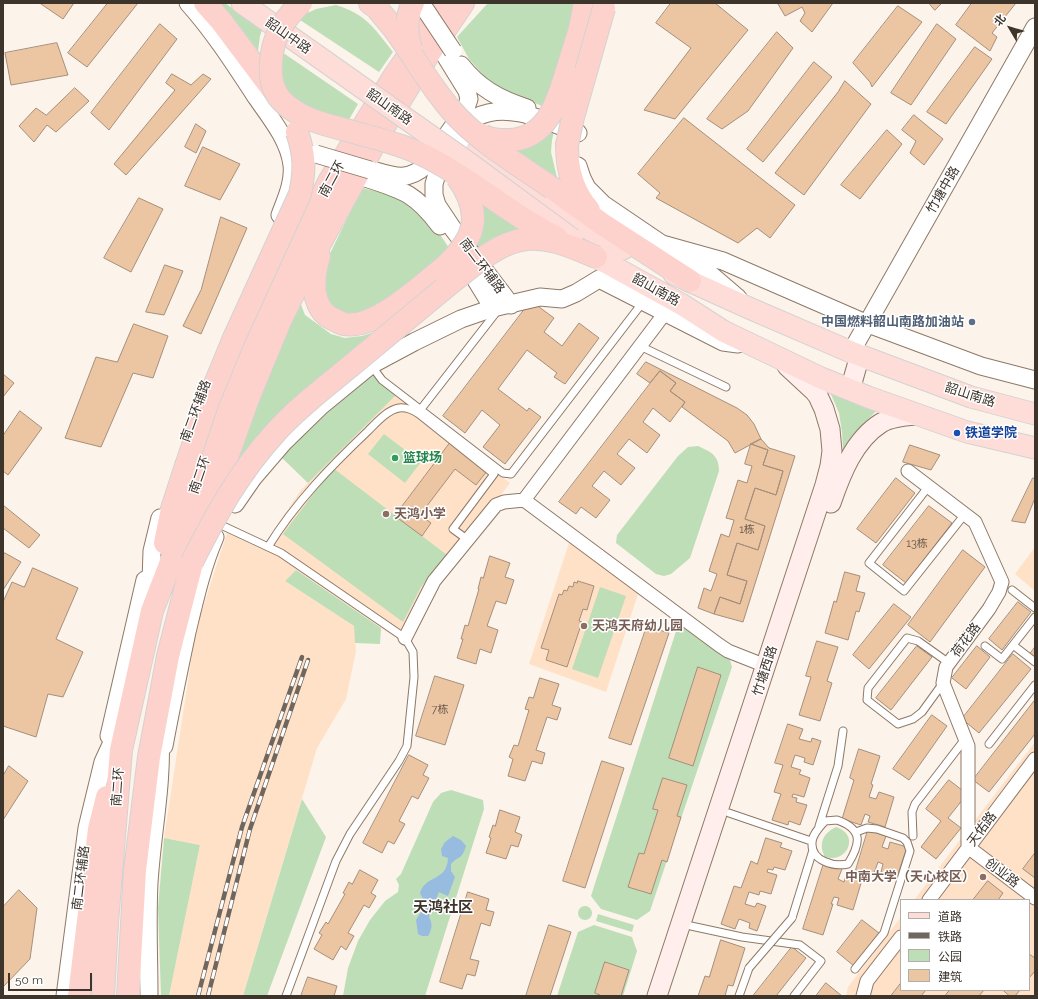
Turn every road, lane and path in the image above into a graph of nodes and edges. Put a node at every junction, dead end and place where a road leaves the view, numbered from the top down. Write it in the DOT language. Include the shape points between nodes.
graph roads {
  1 [pos="188,3"];
  2 [pos="205,3"];
  3 [pos="242,3"];
  4 [pos="262,3"];
  5 [pos="301,3"];
  6 [pos="370,3"];
  7 [pos="445,3"];
  8 [pos="464,3"];
  9 [pos="473,3"];
  10 [pos="417,4"];
  11 [pos="602,4"];
  12 [pos="1035,28"];
  13 [pos="319,50"];
  14 [pos="435,55"];
  15 [pos="280,99"];
  16 [pos="479,111"];
  17 [pos="575,135"];
  18 [pos="288,150"];
  19 [pos="439,170"];
  20 [pos="368,174"];
  21 [pos="394,176"];
  22 [pos="415,192"];
  23 [pos="437,205"];
  24 [pos="602,224"];
  25 [pos="329,227"];
  26 [pos="662,244"];
  27 [pos="596,256"];
  28 [pos="690,281"];
  29 [pos="643,302"];
  30 [pos="502,307"];
  31 [pos="749,308"];
  32 [pos="673,309"];
  33 [pos="867,323"];
  34 [pos="640,346"];
  35 [pos="855,354"];
  36 [pos="778,358"];
  37 [pos="371,366"];
  38 [pos="1035,380"];
  39 [pos="726,387"];
  40 [pos="850,390"];
  41 [pos="421,409"];
  42 [pos="1035,414"];
  43 [pos="917,415"];
  44 [pos="1035,448"];
  45 [pos="908,471"];
  46 [pos="925,491"];
  47 [pos="524,500"];
  48 [pos="965,514"];
  49 [pos="222,523"];
  50 [pos="468,540"];
  51 [pos="268,547"];
  52 [pos="152,551"];
  53 [pos="192,562"];
  54 [pos="1012,590"];
  55 [pos="1035,608"];
  56 [pos="152,611"];
  57 [pos="1035,616"];
  58 [pos="405,638"];
  59 [pos="1013,645"];
  60 [pos="985,646"];
  61 [pos="1035,662"];
  62 [pos="949,663"];
  63 [pos="766,666"];
  64 [pos="943,683"];
  65 [pos="1035,685"];
  66 [pos="131,703"];
  67 [pos="843,731"];
  68 [pos="965,739"];
  69 [pos="989,744"];
  70 [pos="121,750"];
  71 [pos="1035,759"];
  72 [pos="103,762"];
  73 [pos="155,763"];
  74 [pos="729,813"];
  75 [pos="818,828"];
  76 [pos="856,832"];
  77 [pos="913,836"];
  78 [pos="811,842"];
  79 [pos="968,848"];
  80 [pos="812,850"];
  81 [pos="1035,898"];
  82 [pos="930,899"];
  83 [pos="132,919"];
  84 [pos="691,926"];
  85 [pos="900,938"];
  86 [pos="855,969"];
  87 [pos="65,996"];
  88 [pos="79,996"];
  89 [pos="103,996"];
  90 [pos="128,996"];
  91 [pos="136,996"];
  92 [pos="149,996"];
  93 [pos="286,996"];
  94 [pos="657,996"];
  95 [pos="668,996"];
  96 [pos="739,996"];
  97 [pos="794,996"];
  98 [pos="863,996"];
  1 -- 18 [label="street" via="219,42 274,124"];
  2 -- 15 [label="highway, bridge"];
  3 -- 13 [label="main road, 韶山中路"];
  4 -- 13 [label="main road, 韶山中路"];
  5 -- 15 [label="highway, bridge" via="282,24 271,53 272,85"];
  6 -- 14 [label="highway, bridge"];
  7 -- 56 [label="highway, 南二环" via="395,75 330,180 248,345 221,413 176,549"];
  8 -- 14 [label="highway, 南二环"];
  9 -- 14 [label="highway" via="451,26"];
  10 -- 14 [label="street, bridge"];
  10 -- 14 [label="highway, bridge" via="409,11 408,38"];
  11 -- 16 [label="highway, bridge" via="580,30 554,110 536,130 525,137 512,140 484,137"];
  11 -- 17 [label="highway, bridge" via="573,117"];
  12 -- 33 [label="street, 竹塘中路"];
  13 -- 16 [label="main road, 韶山南路"];
  13 -- 27 [label="main road, 韶山南路, bridge"];
  14 -- 16 [label="street" via="462,81 469,99"];
  14 -- 16 [label="street" via="462,66 472,79"];
  14 -- 16 [label="highway, bridge" via="452,112"];
  14 -- 25 [label="highway, 南二环" via="383,128"];
  15 -- 19 [label="highway, bridge" via="305,118 428,157"];
  15 -- 56 [label="highway, bridge" via="302,146 304,176 300,194 208,401 172,509"];
  16 -- 17 [label="street" via="508,112 535,118"];
  16 -- 17 [label="street" via="516,104"];
  16 -- 19 [label="street, 南二环辅路"];
  16 -- 24 [label="highway, bridge" via="504,155"];
  16 -- 28 [label="main road, 韶山南路" via="582,225 628,252"];
  17 -- 24 [label="highway" via="567,160 570,175 576,193"];
  17 -- 26 [label="street" via="577,163 587,188 603,204"];
  18 -- 20 [label="street, 南二环辅路, bridge"];
  18 -- 52 [label="street, 南二环辅路" via="292,176 287,198 219,350 194,415 170,482"];
  19 -- 21 [label="street, 南二环辅路" via="420,170 403,177"];
  19 -- 22 [label="street"];
  19 -- 23 [label="street, 南二环辅路" via="434,184"];
  19 -- 25 [label="highway, bridge" via="468,196 473,210 470,235 464,247 453,259 388,312 357,324 344,324 323,313 317,304 314,276"];
  19 -- 27 [label="highway, bridge" via="544,231"];
  20 -- 21 [label="street, 南二环辅路"];
  20 -- 22 [label="street"];
  21 -- 22 [label="street"];
  22 -- 23 [label="street"];
  22 -- 30 [label="street"];
  23 -- 30 [label="street, 南二环辅路"];
  24 -- 28 [label="highway"];
  25 -- 53 [label="highway, 南二环" via="280,320 249,396 200,532"];
  26 -- 31 [label="street" via="703,268"];
  26 -- 33 [label="street" via="723,262"];
  27 -- 32 [label="main road, 韶山南路"];
  27 -- 53 [label="highway, bridge" via="540,238 507,244 469,269 311,399 275,432 234,487"];
  28 -- 31 [label="main road, 韶山南路"];
  29 -- 30 [label="street" via="599,279 562,299 540,297"];
  29 -- 32 [label="street"];
  29 -- 41 [label="lane" via="511,474 503,473"];
  30 -- 37 [label="street, 南二环辅路" via="461,320"];
  30 -- 41 [label="lane"];
  31 -- 35 [label="main road, 韶山南路"];
  32 -- 34 [label="street"];
  32 -- 36 [label="main road, 韶山南路"];
  33 -- 35 [label="street, 竹塘中路"];
  33 -- 38 [label="street" via="981,366"];
  34 -- 39 [label="lane"];
  34 -- 47 [label="street"];
  35 -- 40 [label="main road"];
  35 -- 42 [label="main road, 韶山南路" via="972,397"];
  36 -- 40 [label="main road, 韶山南路"];
  36 -- 63 [label="main road, 竹塘西路" via="818,396 830,429 832,451 825,485"];
  37 -- 41 [label="lane" via="382,380"];
  37 -- 49 [label="street, 南二环辅路" via="322,406 284,443 253,478"];
  40 -- 43 [label="main road, 韶山南路"];
  43 -- 44 [label="main road, 韶山南路" via="967,432"];
  43 -- 74 [label="main road, 竹塘西路" via="897,417 882,423 868,434 854,451 845,468 834,494"];
  45 -- 48 [label="street, 荷花路"];
  46 -- 48 [label="lane" via="869,563 904,591"];
  47 -- 50 [label="street" via="496,505"];
  47 -- 63 [label="street" via="719,645"];
  48 -- 62 [label="street, 荷花路" via="975,522 1002,582 989,609"];
  49 -- 51 [label="lane"];
  49 -- 53 [label="street, 南二环辅路"];
  49 -- 73 [label="street, 南二环辅路" via="207,556"];
  50 -- 51 [label="lane" via="453,529 494,474 419,414 409,408 398,408 386,414 306,494"];
  50 -- 58 [label="street" via="434,581"];
  51 -- 58 [label="lane" via="281,553"];
  52 -- 56 [label="street, 南二环辅路"];
  52 -- 72 [label="street, 南二环辅路"];
  53 -- 73 [label="highway, 南二环" via="168,656 158,709"];
  54 -- 55 [label="lane"];
  56 -- 66 [label="highway, 南二环"];
  57 -- 59 [label="lane"];
  58 -- 93 [label="lane" via="413,652 414,677 406,746 400,762 350,834 336,861"];
  59 -- 60 [label="lane" via="1002,659"];
  59 -- 61 [label="lane"];
  62 -- 64 [label="street, 荷花路"];
  62 -- 64 [label="lane" via="918,641 907,638 868,688 867,700 898,724 913,719 922,712"];
  63 -- 94 [label="main road, 竹塘西路"];
  64 -- 68 [label="street"];
  65 -- 69 [label="lane"];
  66 -- 70 [label="highway, 南二环"];
  66 -- 72 [label="street, 南二环辅路"];
  67 -- 75 [label="lane" via="838,766"];
  68 -- 77 [label="lane" via="915,804 912,812"];
  68 -- 79 [label="street" via="968,746"];
  70 -- 88 [label="highway" via="99,829"];
  70 -- 89 [label="highway, 南二环"];
  71 -- 79 [label="street, 天佑路"];
  72 -- 87 [label="street, 南二环辅路" via="87,828"];
  73 -- 83 [label="highway, 南二环" via="135,870"];
  73 -- 92 [label="street, 南二环辅路" via="149,882"];
  74 -- 78 [label="lane"];
  74 -- 84 [label="main road, 竹塘西路"];
  75 -- 76 [label="lane" via="825,821 837,820 847,823"];
  75 -- 78 [label="lane"];
  76 -- 80 [label="lane" via="858,843 848,864 840,866 830,863 818,858"];
  76 -- 86 [label="lane" via="867,828 877,829 903,838 910,851 884,933"];
  78 -- 80 [label="lane"];
  79 -- 81 [label="street, 创业路"];
  79 -- 82 [label="street, 天佑路"];
  80 -- 96 [label="lane, bridge" via="792,918 749,968"];
  83 -- 90 [label="highway, 南二环"];
  83 -- 91 [label="highway"];
  84 -- 95 [label="main road, 竹塘西路"];
  84 -- 97 [label="lane" via="742,937 800,945 821,961"];
  85 -- 98 [label="street" via="867,981"];
}
